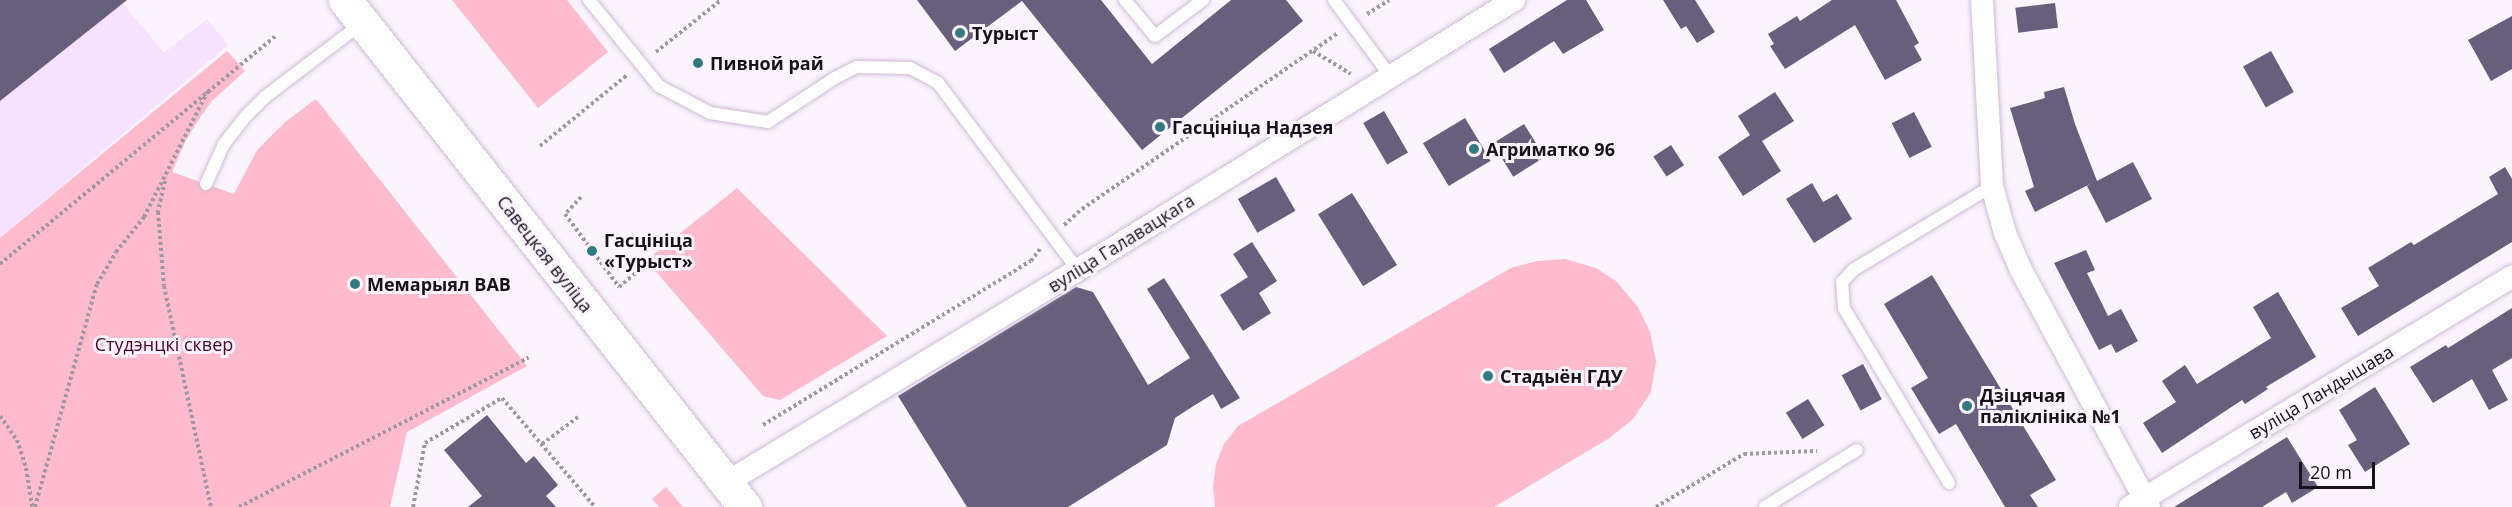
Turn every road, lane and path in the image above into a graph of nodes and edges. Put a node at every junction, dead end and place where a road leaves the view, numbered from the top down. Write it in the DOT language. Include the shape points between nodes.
graph roads {
  1 [pos="589,0"];
  2 [pos="1125,0"];
  3 [pos="1203,0"];
  4 [pos="1334,0"];
  5 [pos="1389,0"];
  6 [pos="1514,0"];
  7 [pos="1982,0"];
  8 [pos="354,11"];
  9 [pos="1353,23"];
  10 [pos="276,36"];
  11 [pos="1391,77"];
  12 [pos="208,91"];
  13 [pos="166,175"];
  14 [pos="206,184"];
  15 [pos="1992,186"];
  16 [pos="581,197"];
  17 [pos="1052,235"];
  18 [pos="0,264"];
  19 [pos="639,270"];
  20 [pos="1078,270"];
  21 [pos="2512,277"];
  22 [pos="529,357"];
  23 [pos="0,416"];
  24 [pos="578,417"];
  25 [pos="763,425"];
  26 [pos="542,444"];
  27 [pos="1857,450"];
  28 [pos="1949,483"];
  29 [pos="735,495"];
  30 [pos="2141,504"];
  31 [pos="34,507"];
  32 [pos="211,507"];
  33 [pos="239,507"];
  34 [pos="412,507"];
  35 [pos="595,507"];
  36 [pos="1656,507"];
  37 [pos="1765,507"];
  1 -- 17 [label="lane" via="659,86 710,112 768,122 857,67 910,68 938,83"];
  2 -- 3 [label="lane" via="1155,36"];
  4 -- 9 [label="lane"];
  5 -- 9 [label="path"];
  6 -- 11 [label="street, вуліца Галавацкага"];
  7 -- 15 [label="street"];
  8 -- 14 [label="lane" via="246,116 224,144"];
  8 -- 29 [label="main road, Савецкая вуліца"];
  9 -- 11 [label="lane"];
  9 -- 17 [label="path" via="1082,209"];
  10 -- 12 [label="path"];
  11 -- 20 [label="street, вуліца Галавацкага"];
  12 -- 13 [label="path"];
  12 -- 18 [label="path"];
  13 -- 31 [label="path" via="144,217 116,252 98,284"];
  13 -- 32 [label="path" via="158,212 164,286"];
  15 -- 28 [label="lane" via="1853,270 1842,282 1844,308"];
  15 -- 30 [label="street" via="2005,233 2021,270"];
  16 -- 19 [label="path" via="565,214 619,287"];
  17 -- 20 [label="lane"];
  17 -- 25 [label="path" via="1031,261"];
  20 -- 29 [label="street, вуліца Галавацкага"];
  21 -- 30 [label="street, вуліца Ландышава"];
  22 -- 33 [label="path"];
  23 -- 31 [label="path" via="17,440"];
  24 -- 26 [label="path"];
  26 -- 34 [label="path" via="501,398 425,443"];
  26 -- 35 [label="path"];
  27 -- 36 [label="path" via="1744,454"];
  27 -- 37 [label="lane"];
}
